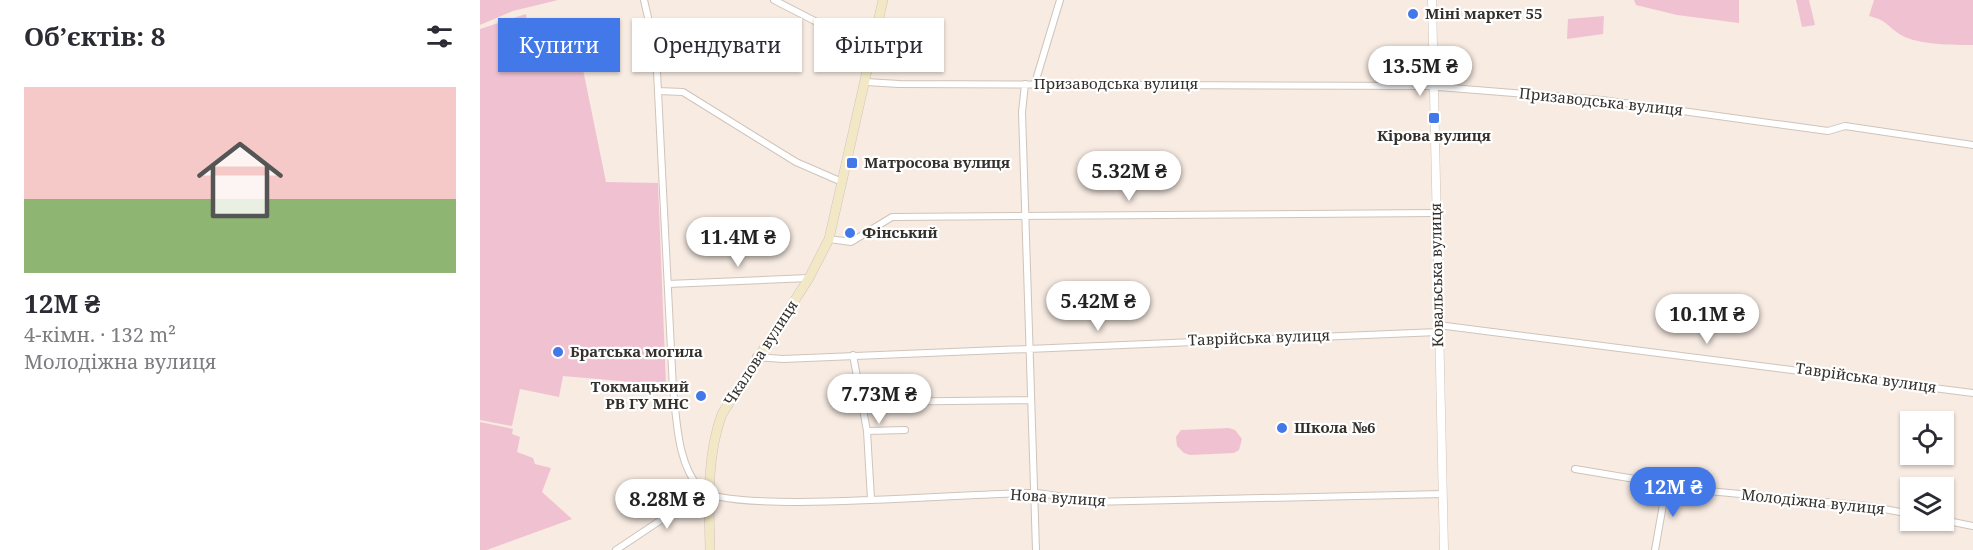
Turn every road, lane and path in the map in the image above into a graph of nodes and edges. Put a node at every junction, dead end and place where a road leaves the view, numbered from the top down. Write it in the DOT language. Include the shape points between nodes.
graph roads {
  1 [pos="644,0"];
  2 [pos="774,0"];
  3 [pos="883,0"];
  4 [pos="1060,0"];
  5 [pos="1432,0"];
  6 [pos="879,18"];
  7 [pos="814,21"];
  8 [pos="868,72"];
  9 [pos="866,82"];
  10 [pos="1035,83"];
  11 [pos="1025,84"];
  12 [pos="1433,86"];
  13 [pos="658,91"];
  14 [pos="1973,145"];
  15 [pos="842,182"];
  16 [pos="1435,213"];
  17 [pos="1026,214"];
  18 [pos="829,239"];
  19 [pos="809,278"];
  20 [pos="668,284"];
  21 [pos="1438,328"];
  22 [pos="1028,347"];
  23 [pos="853,356"];
  24 [pos="756,357"];
  25 [pos="1973,393"];
  26 [pos="1030,400"];
  27 [pos="863,402"];
  28 [pos="905,430"];
  29 [pos="867,431"];
  30 [pos="1575,469"];
  31 [pos="1667,482"];
  32 [pos="1033,493"];
  33 [pos="1443,494"];
  34 [pos="710,496"];
  35 [pos="871,499"];
  36 [pos="1900,512"];
  37 [pos="1954,522"];
  38 [pos="1973,526"];
  39 [pos="616,550"];
  40 [pos="710,550"];
  41 [pos="1036,550"];
  42 [pos="1444,550"];
  43 [pos="1655,550"];
  1 -- 13 [label="street" via="656,52"];
  2 -- 7 [label="street"];
  3 -- 6 [label="main road, Чкалова вулиця"];
  4 -- 10 [label="street"];
  5 -- 12 [label="street, Ковальська вулиця"];
  8 -- 9 [label="main road, Чкалова вулиця"];
  9 -- 11 [label="street, Призаводська вулиця"];
  9 -- 15 [label="main road, Чкалова вулиця"];
  10 -- 11 [label="street, Призаводська вулиця"];
  10 -- 12 [label="street, Призаводська вулиця"];
  11 -- 17 [label="street" via="1022,112"];
  12 -- 14 [label="street, Призаводська вулиця" via="1602,100 1828,131 1845,126"];
  12 -- 16 [label="street, Ковальська вулиця"];
  13 -- 15 [label="street" via="683,92 796,162"];
  13 -- 20 [label="street"];
  15 -- 18 [label="main road, Чкалова вулиця"];
  16 -- 17 [label="street"];
  16 -- 21 [label="street, Ковальська вулиця"];
  17 -- 18 [label="street" via="892,217 851,242"];
  17 -- 22 [label="street"];
  18 -- 19 [label="main road, Чкалова вулиця"];
  19 -- 20 [label="street"];
  19 -- 24 [label="main road, Чкалова вулиця"];
  20 -- 34 [label="street" via="680,442 700,489"];
  21 -- 22 [label="street, Таврійська вулиця"];
  21 -- 25 [label="street, Таврійська вулиця"];
  21 -- 33 [label="street, Ковальська вулиця"];
  22 -- 23 [label="street, Таврійська вулиця"];
  22 -- 26 [label="street"];
  23 -- 24 [label="street, Таврійська вулиця"];
  23 -- 27 [label="street"];
  24 -- 34 [label="main road, Чкалова вулиця" via="716,431"];
  26 -- 27 [label="street"];
  26 -- 32 [label="street"];
  27 -- 29 [label="street"];
  28 -- 29 [label="street"];
  29 -- 35 [label="street"];
  30 -- 31 [label="street, Молодіжна вулиця"];
  31 -- 36 [label="street, Молодіжна вулиця" via="1687,489"];
  31 -- 43 [label="street"];
  32 -- 33 [label="street, Нова вулиця" via="1089,502"];
  32 -- 35 [label="street, Нова вулиця"];
  32 -- 41 [label="street"];
  33 -- 42 [label="street, Ковальська вулиця"];
  34 -- 35 [label="street, Нова вулиця" via="799,502"];
  34 -- 39 [label="street" via="676,510"];
  34 -- 40 [label="main road, Чкалова вулиця"];
  37 -- 38 [label="street"];
}
